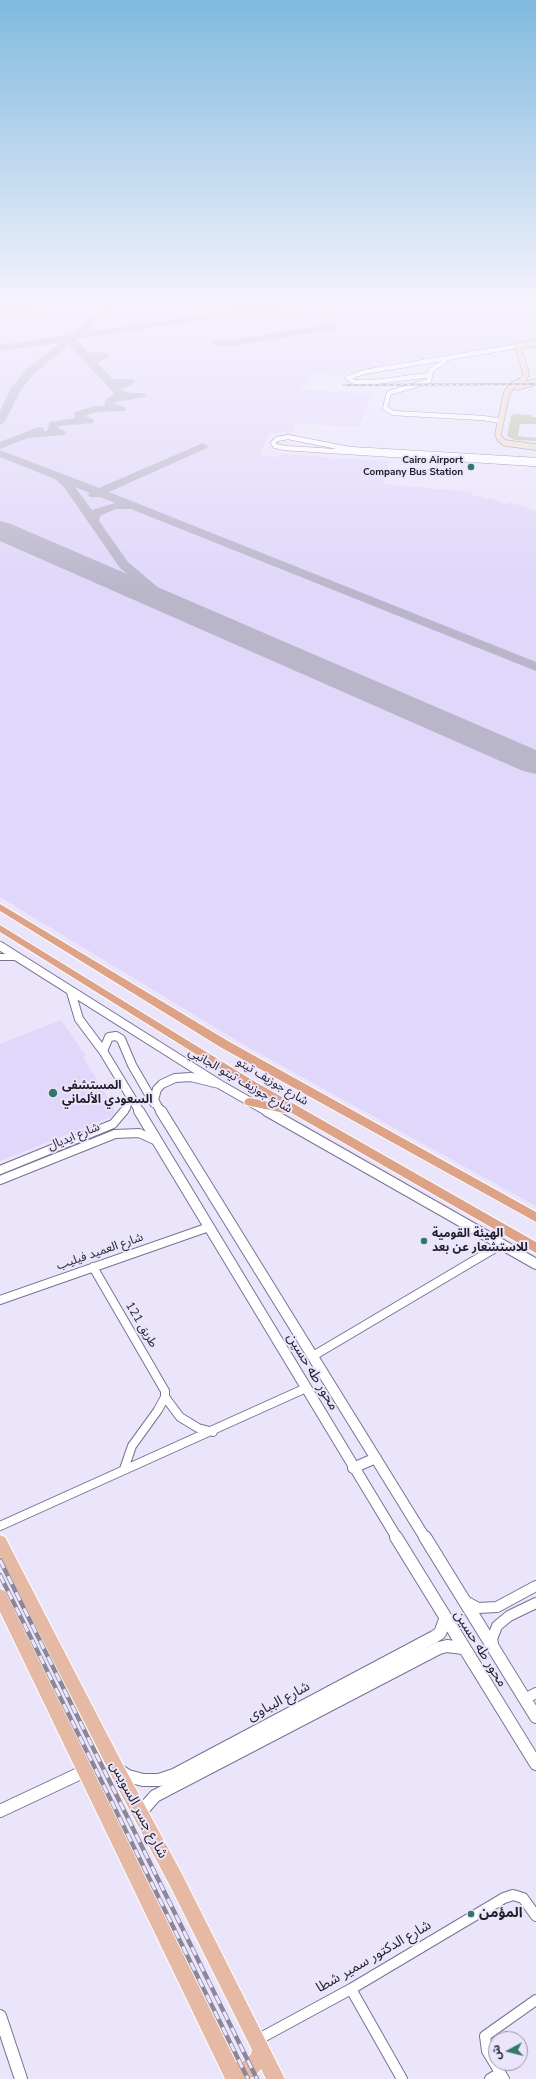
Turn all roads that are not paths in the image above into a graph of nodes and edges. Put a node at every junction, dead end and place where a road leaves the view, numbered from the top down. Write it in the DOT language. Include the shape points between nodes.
graph roads {
  1 [pos="387,398"];
  2 [pos="506,398"];
  3 [pos="511,398"];
  4 [pos="501,422"];
  5 [pos="297,439"];
  6 [pos="536,443"];
  7 [pos="332,446"];
  8 [pos="536,447"];
  9 [pos="291,448"];
  10 [pos="324,450"];
  11 [pos="357,451"];
  12 [pos="536,460"];
  13 [pos="517,461"];
  14 [pos="536,464"];
  15 [pos="0,907"];
  16 [pos="0,928"];
  17 [pos="0,946"];
  18 [pos="0,957"];
  19 [pos="17,957"];
  20 [pos="71,992"];
  21 [pos="104,1051"];
  22 [pos="219,1084"];
  23 [pos="130,1095"];
  24 [pos="250,1102"];
  25 [pos="156,1105"];
  26 [pos="295,1111"];
  27 [pos="158,1142"];
  28 [pos="0,1170"];
  29 [pos="0,1180"];
  30 [pos="536,1218"];
  31 [pos="209,1227"];
  32 [pos="502,1244"];
  33 [pos="536,1248"];
  34 [pos="536,1264"];
  35 [pos="92,1268"];
  36 [pos="0,1300"];
  37 [pos="313,1356"];
  38 [pos="306,1388"];
  39 [pos="165,1397"];
  40 [pos="213,1432"];
  41 [pos="376,1458"];
  42 [pos="353,1468"];
  43 [pos="124,1469"];
  44 [pos="0,1526"];
  45 [pos="0,1540"];
  46 [pos="536,1586"];
  47 [pos="0,1596"];
  48 [pos="465,1601"];
  49 [pos="536,1603"];
  50 [pos="445,1620"];
  51 [pos="463,1648"];
  52 [pos="495,1650"];
  53 [pos="536,1694"];
  54 [pos="525,1699"];
  55 [pos="317,1705"];
  56 [pos="536,1717"];
  57 [pos="211,1761"];
  58 [pos="536,1764"];
  59 [pos="116,1768"];
  60 [pos="85,1771"];
  61 [pos="0,1811"];
  62 [pos="140,1813"];
  63 [pos="536,1916"];
  64 [pos="351,1989"];
  65 [pos="536,2000"];
  66 [pos="0,2016"];
  67 [pos="259,2045"];
  68 [pos="233,2075"];
  69 [pos="498,2077"];
  70 [pos="21,2079"];
  71 [pos="276,2079"];
  72 [pos="402,2079"];
  1 -- 4 [label="street" via="385,408 393,413 483,418"];
  2 -- 4 [label="main road"];
  3 -- 6 [label="main road" via="505,436 512,441"];
  4 -- 8 [label="main road" via="498,437 502,441"];
  5 -- 7 [label="street"];
  5 -- 9 [label="street" via="297,445"];
  5 -- 9 [label="street" via="281,438 273,441 275,446"];
  7 -- 10 [label="street" via="325,447"];
  7 -- 11 [label="street"];
  9 -- 10 [label="street"];
  10 -- 11 [label="street"];
  11 -- 13 [label="street"];
  12 -- 13 [label="street"];
  13 -- 14 [label="street"];
  15 -- 30 [label="highway, شارع جوزيف تيتو" via="224,1044"];
  16 -- 26 [label="highway, شارع جوزيف تيتو"];
  17 -- 19 [label="street, شارع جوزيف تيتو الجانبي"];
  18 -- 19 [label="street"];
  19 -- 20 [label="street, شارع جوزيف تيتو الجانبي"];
  20 -- 21 [label="street, محور طه حسين" via="79,1019"];
  20 -- 22 [label="street, شارع جوزيف تيتو الجانبي"];
  21 -- 23 [label="street, محور طه حسين"];
  21 -- 25 [label="street, محور طه حسين" via="109,1037 116,1036 121,1039 136,1072"];
  22 -- 24 [label="street, شارع جوزيف تيتو الجانبي"];
  22 -- 25 [label="street" via="191,1077 175,1078 157,1089 154,1100"];
  23 -- 27 [label="street, محور طه حسين"];
  23 -- 28 [label="street, شارع ايديال" via="127,1108 113,1124"];
  24 -- 26 [label="highway"];
  24 -- 32 [label="street, شارع جوزيف تيتو الجانبي"];
  25 -- 37 [label="street, محور طه حسين"];
  26 -- 33 [label="highway, شارع جوزيف تيتو"];
  27 -- 29 [label="street, شارع ايديال" via="139,1133 115,1134"];
  27 -- 31 [label="street, محور طه حسين"];
  31 -- 35 [label="street, شارع العميد فيليب"];
  31 -- 38 [label="street, محور طه حسين"];
  32 -- 34 [label="street, شارع جوزيف تيتو الجانبي"];
  32 -- 37 [label="street"];
  35 -- 36 [label="street, شارع العميد فيليب"];
  35 -- 39 [label="street, طريق 121" via="164,1386"];
  37 -- 41 [label="street, محور طه حسين"];
  38 -- 40 [label="street"];
  38 -- 42 [label="street, محور طه حسين"];
  39 -- 40 [label="street, طريق 121" via="180,1417 198,1428"];
  39 -- 43 [label="street" via="132,1446"];
  40 -- 43 [label="street"];
  41 -- 42 [label="street"];
  41 -- 48 [label="street, محور طه حسين"];
  42 -- 50 [label="street, محور طه حسين"];
  43 -- 44 [label="street"];
  45 -- 59 [label="main road, شارع جسر السويس"];
  46 -- 48 [label="street" via="497,1606 478,1608"];
  47 -- 60 [label="main road"];
  48 -- 52 [label="street, محور طه حسين"];
  49 -- 52 [label="street" via="509,1616 497,1626 492,1639"];
  50 -- 51 [label="street, محور طه حسين"];
  50 -- 55 [label="street, شارع البباوى" via="440,1633 434,1637"];
  51 -- 55 [label="street, شارع البباوى" via="440,1648"];
  51 -- 58 [label="street, محور طه حسين"];
  52 -- 54 [label="street, محور طه حسين"];
  53 -- 54 [label="street"];
  54 -- 56 [label="street, محور طه حسين"];
  55 -- 57 [label="street, شارع البباوى"];
  57 -- 59 [label="street, شارع البباوى" via="159,1780 143,1780 128,1776"];
  57 -- 62 [label="street, شارع البباوى" via="155,1796"];
  59 -- 62 [label="main road, شارع جسر السويس"];
  60 -- 61 [label="street"];
  60 -- 68 [label="main road"];
  62 -- 67 [label="main road, شارع جسر السويس"];
  63 -- 64 [label="street, شارع الدكتور سمير شطا" via="523,1898 513,1895 504,1898"];
  64 -- 67 [label="street, شارع الدكتور سمير شطا"];
  64 -- 72 [label="street"];
  65 -- 69 [label="street" via="485,2036 487,2051"];
  66 -- 70 [label="street"];
  67 -- 68 [label="main road" via="259,2058 247,2070"];
  67 -- 71 [label="main road, شارع جسر السويس"];
}
